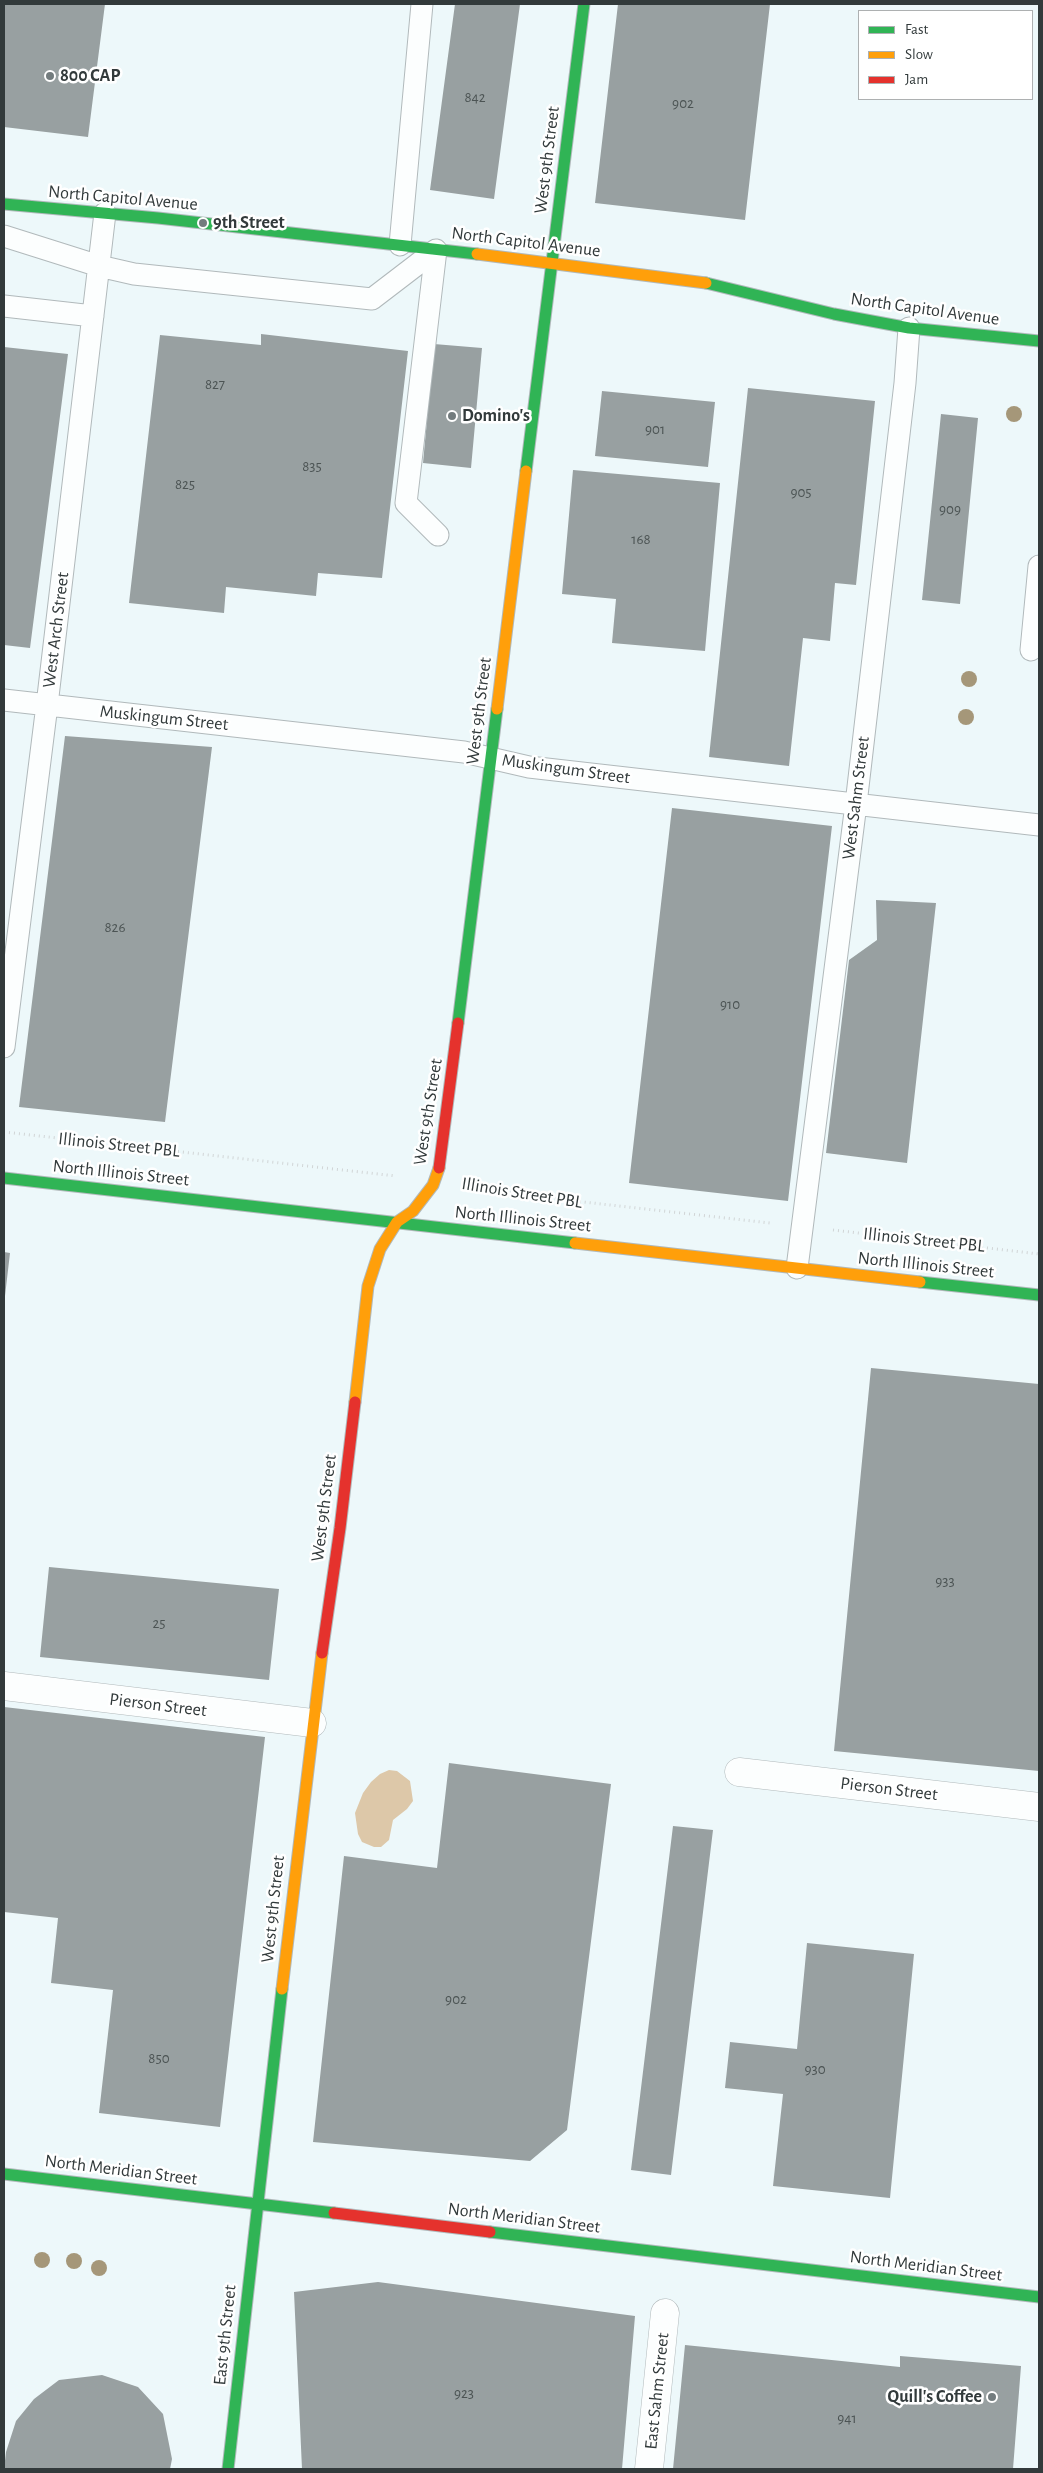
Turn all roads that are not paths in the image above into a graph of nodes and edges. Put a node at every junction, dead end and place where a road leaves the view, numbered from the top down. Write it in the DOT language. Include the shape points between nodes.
graph roads {
  1 [pos="422,4"];
  2 [pos="584,4"];
  3 [pos="4,204"];
  4 [pos="105,213"];
  5 [pos="4,236"];
  6 [pos="400,245"];
  7 [pos="436,250"];
  8 [pos="552,263"];
  9 [pos="99,266"];
  10 [pos="4,306"];
  11 [pos="93,316"];
  12 [pos="909,328"];
  13 [pos="1039,342"];
  14 [pos="438,535"];
  15 [pos="1039,566"];
  16 [pos="1031,650"];
  17 [pos="4,700"];
  18 [pos="48,705"];
  19 [pos="491,757"];
  20 [pos="856,804"];
  21 [pos="1039,824"];
  22 [pos="4,1047"];
  23 [pos="4,1178"];
  24 [pos="397,1222"];
  25 [pos="797,1268"];
  26 [pos="1039,1295"];
  27 [pos="4,1686"];
  28 [pos="312,1723"];
  29 [pos="739,1772"];
  30 [pos="1039,1807"];
  31 [pos="4,2174"];
  32 [pos="258,2204"];
  33 [pos="1039,2297"];
  34 [pos="665,2313"];
  35 [pos="228,2469"];
  36 [pos="649,2469"];
  1 -- 6 [label="lane"];
  2 -- 8 [label="main road, West 9th Street"];
  3 -- 4 [label="main road, North Capitol Avenue"];
  4 -- 6 [label="main road, North Capitol Avenue"];
  4 -- 9 [label="lane, West Arch Street"];
  5 -- 9 [label="lane"];
  6 -- 7 [label="main road, North Capitol Avenue"];
  7 -- 8 [label="main road, North Capitol Avenue"];
  7 -- 9 [label="lane" via="372,299 134,274"];
  7 -- 14 [label="lane" via="406,503"];
  8 -- 12 [label="main road, North Capitol Avenue" via="717,284 834,314"];
  8 -- 19 [label="main road, West 9th Street"];
  9 -- 11 [label="lane, West Arch Street"];
  10 -- 11 [label="lane"];
  11 -- 18 [label="lane, West Arch Street"];
  12 -- 13 [label="main road, North Capitol Avenue"];
  12 -- 20 [label="lane, West Sahm Street"];
  15 -- 16 [label="lane"];
  17 -- 18 [label="lane, Muskingum Street"];
  18 -- 19 [label="lane, Muskingum Street"];
  18 -- 22 [label="lane, West Arch Street"];
  19 -- 20 [label="lane, Muskingum Street" via="529,767"];
  19 -- 24 [label="main road, West 9th Street" via="444,1147 435,1180 413,1211"];
  20 -- 21 [label="lane, Muskingum Street"];
  20 -- 25 [label="lane, West Sahm Street"];
  23 -- 24 [label="main road, North Illinois Street"];
  24 -- 25 [label="main road, North Illinois Street"];
  24 -- 28 [label="main road, West 9th Street" via="380,1249 368,1286 340,1528"];
  25 -- 26 [label="main road, North Illinois Street"];
  27 -- 28 [label="street, Pierson Street"];
  28 -- 32 [label="main road, West 9th Street"];
  29 -- 30 [label="street, Pierson Street"];
  31 -- 32 [label="main road, North Meridian Street"];
  32 -- 33 [label="main road, North Meridian Street"];
  32 -- 35 [label="main road, East 9th Street"];
  34 -- 36 [label="street, East Sahm Street"];
}
